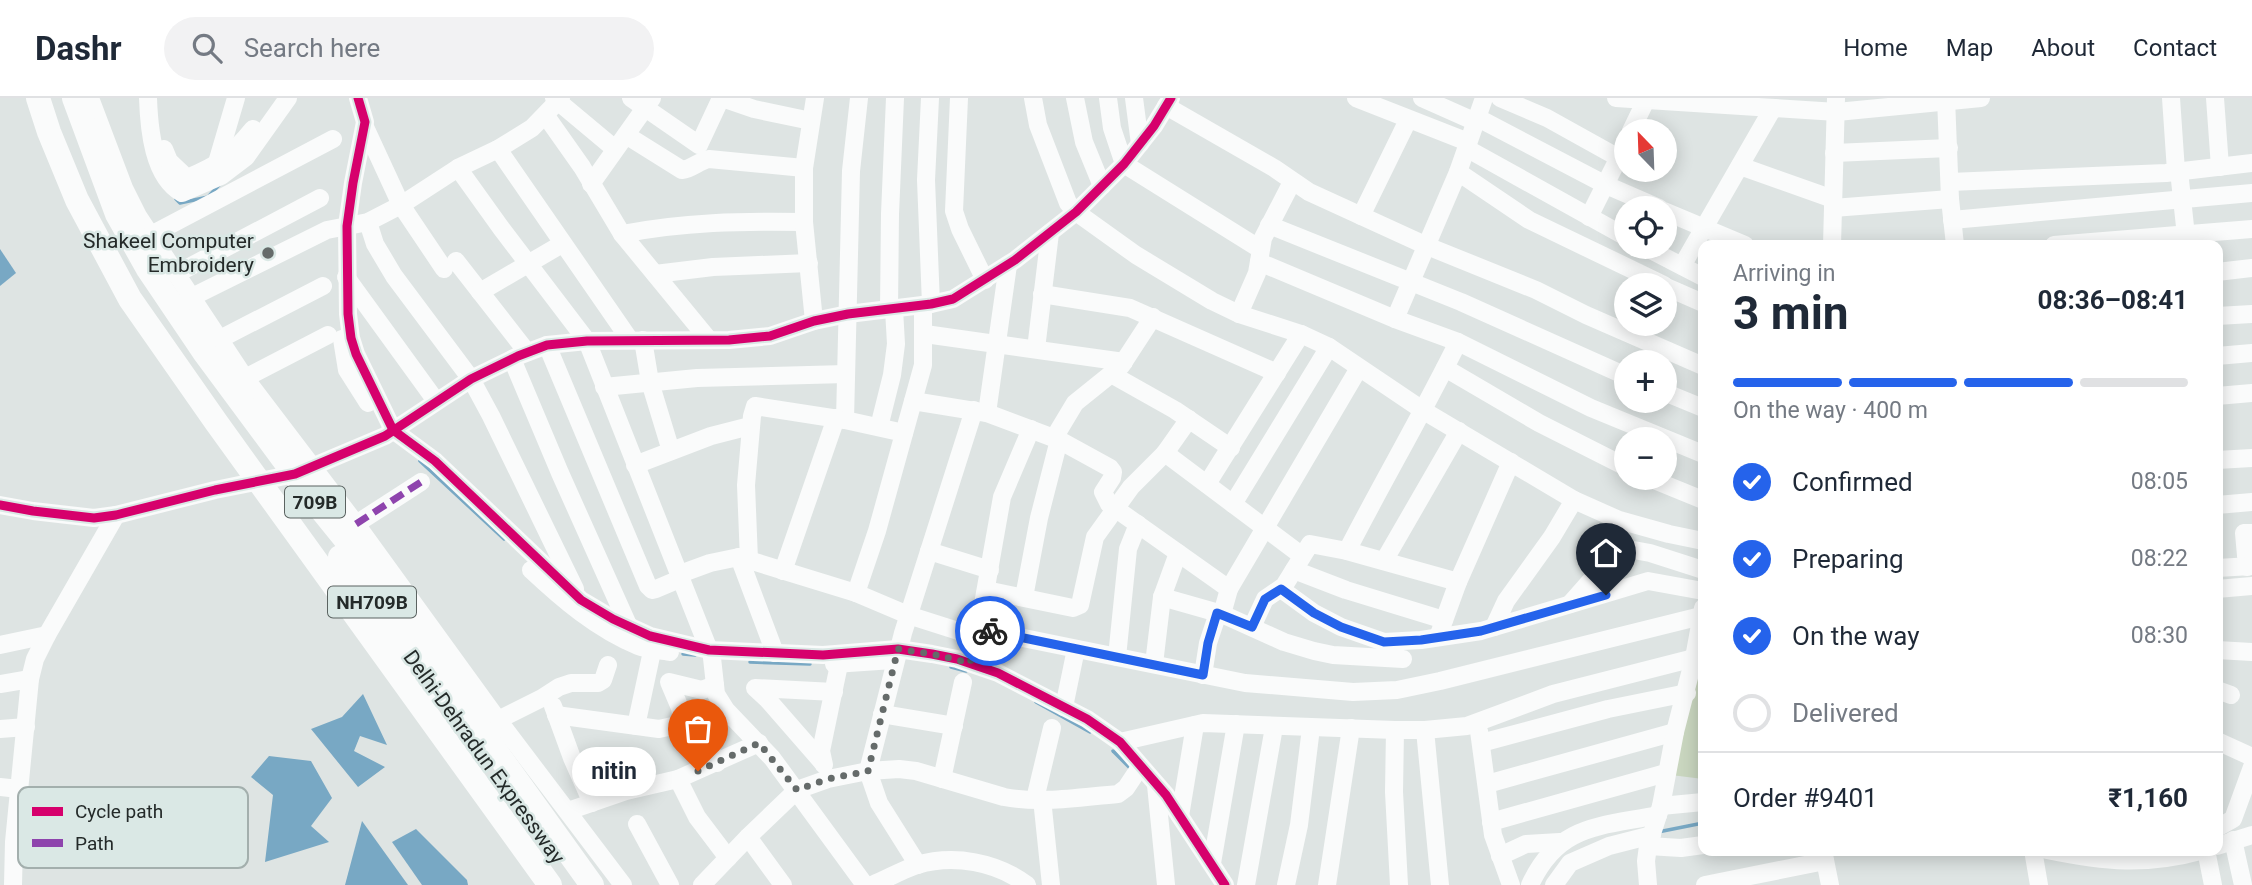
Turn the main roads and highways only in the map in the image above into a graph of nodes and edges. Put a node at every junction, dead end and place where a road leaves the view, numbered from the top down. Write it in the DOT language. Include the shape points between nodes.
graph roads {
  1 [pos="26,98"];
  2 [pos="38,98"];
  3 [pos="61,98"];
  4 [pos="74,98"];
  5 [pos="435,690"];
  6 [pos="535,885"];
  7 [pos="550,885"];
  8 [pos="576,885"];
  9 [pos="592,885"];
  10 [pos="601,885"];
  1 -- 6 [label="highway, 709B" via="65,206 139,338"];
  2 -- 7 [label="highway, Delhi-Dehradun Expressway / NH709B" via="77,200 130,299"];
  3 -- 5 [label="highway, Delhi-Dehradun Expressway / NH709B" via="96,191 148,287"];
  4 -- 9 [label="highway, 709B" via="117,214 148,269 204,352 303,470"];
  5 -- 8 [label="highway, Delhi-Dehradun Expressway / NH709B"];
  5 -- 10 [label="main road" via="491,732"];
}
